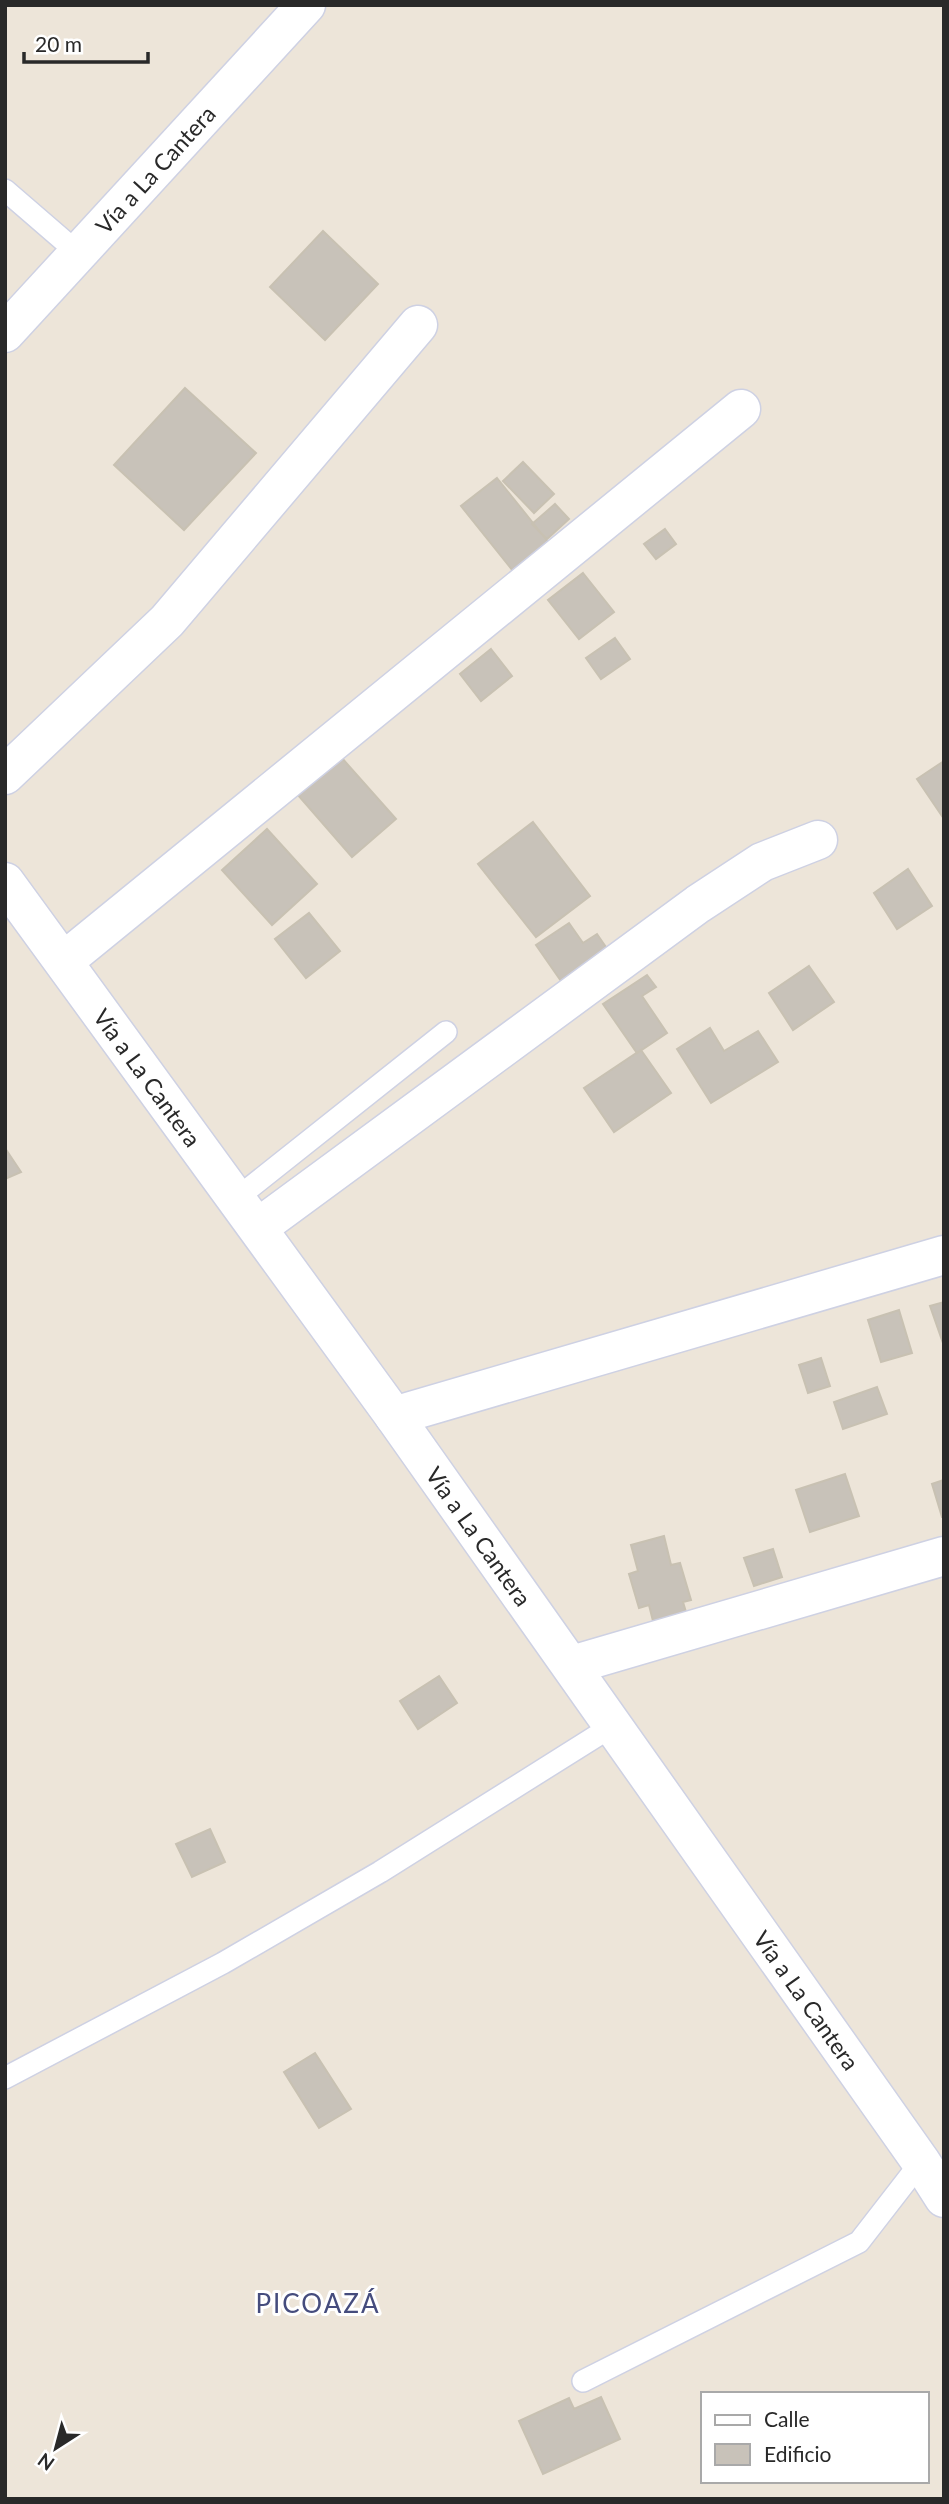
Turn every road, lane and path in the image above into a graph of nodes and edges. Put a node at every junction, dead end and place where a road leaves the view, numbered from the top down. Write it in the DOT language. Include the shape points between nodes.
graph roads {
  1 [pos="306,5"];
  2 [pos="5,190"];
  3 [pos="78,253"];
  4 [pos="418,326"];
  5 [pos="5,333"];
  6 [pos="741,409"];
  7 [pos="5,775"];
  8 [pos="818,840"];
  9 [pos="5,882"];
  10 [pos="64,961"];
  11 [pos="446,1032"];
  12 [pos="248,1213"];
  13 [pos="944,1255"];
  14 [pos="394,1416"];
  15 [pos="944,1556"];
  16 [pos="572,1665"];
  17 [pos="614,1725"];
  18 [pos="5,2078"];
  19 [pos="921,2162"];
  20 [pos="944,2198"];
  21 [pos="583,2381"];
  1 -- 3 [label="street, Vía a La Cantera"];
  2 -- 3 [label="lane"];
  3 -- 5 [label="street, Vía a La Cantera"];
  4 -- 7 [label="street" via="167,621"];
  6 -- 10 [label="street"];
  8 -- 12 [label="street" via="762,862"];
  9 -- 10 [label="street, Vía a La Cantera"];
  10 -- 12 [label="street, Vía a La Cantera"];
  11 -- 12 [label="lane"];
  12 -- 14 [label="street, Vía a La Cantera"];
  13 -- 14 [label="street"];
  14 -- 16 [label="street, Vía a La Cantera"];
  15 -- 16 [label="street"];
  16 -- 17 [label="street, Vía a La Cantera"];
  17 -- 18 [label="lane" via="332,1900"];
  17 -- 19 [label="street, Vía a La Cantera"];
  19 -- 20 [label="street, Vía a La Cantera"];
  19 -- 21 [label="lane" via="859,2242"];
}
